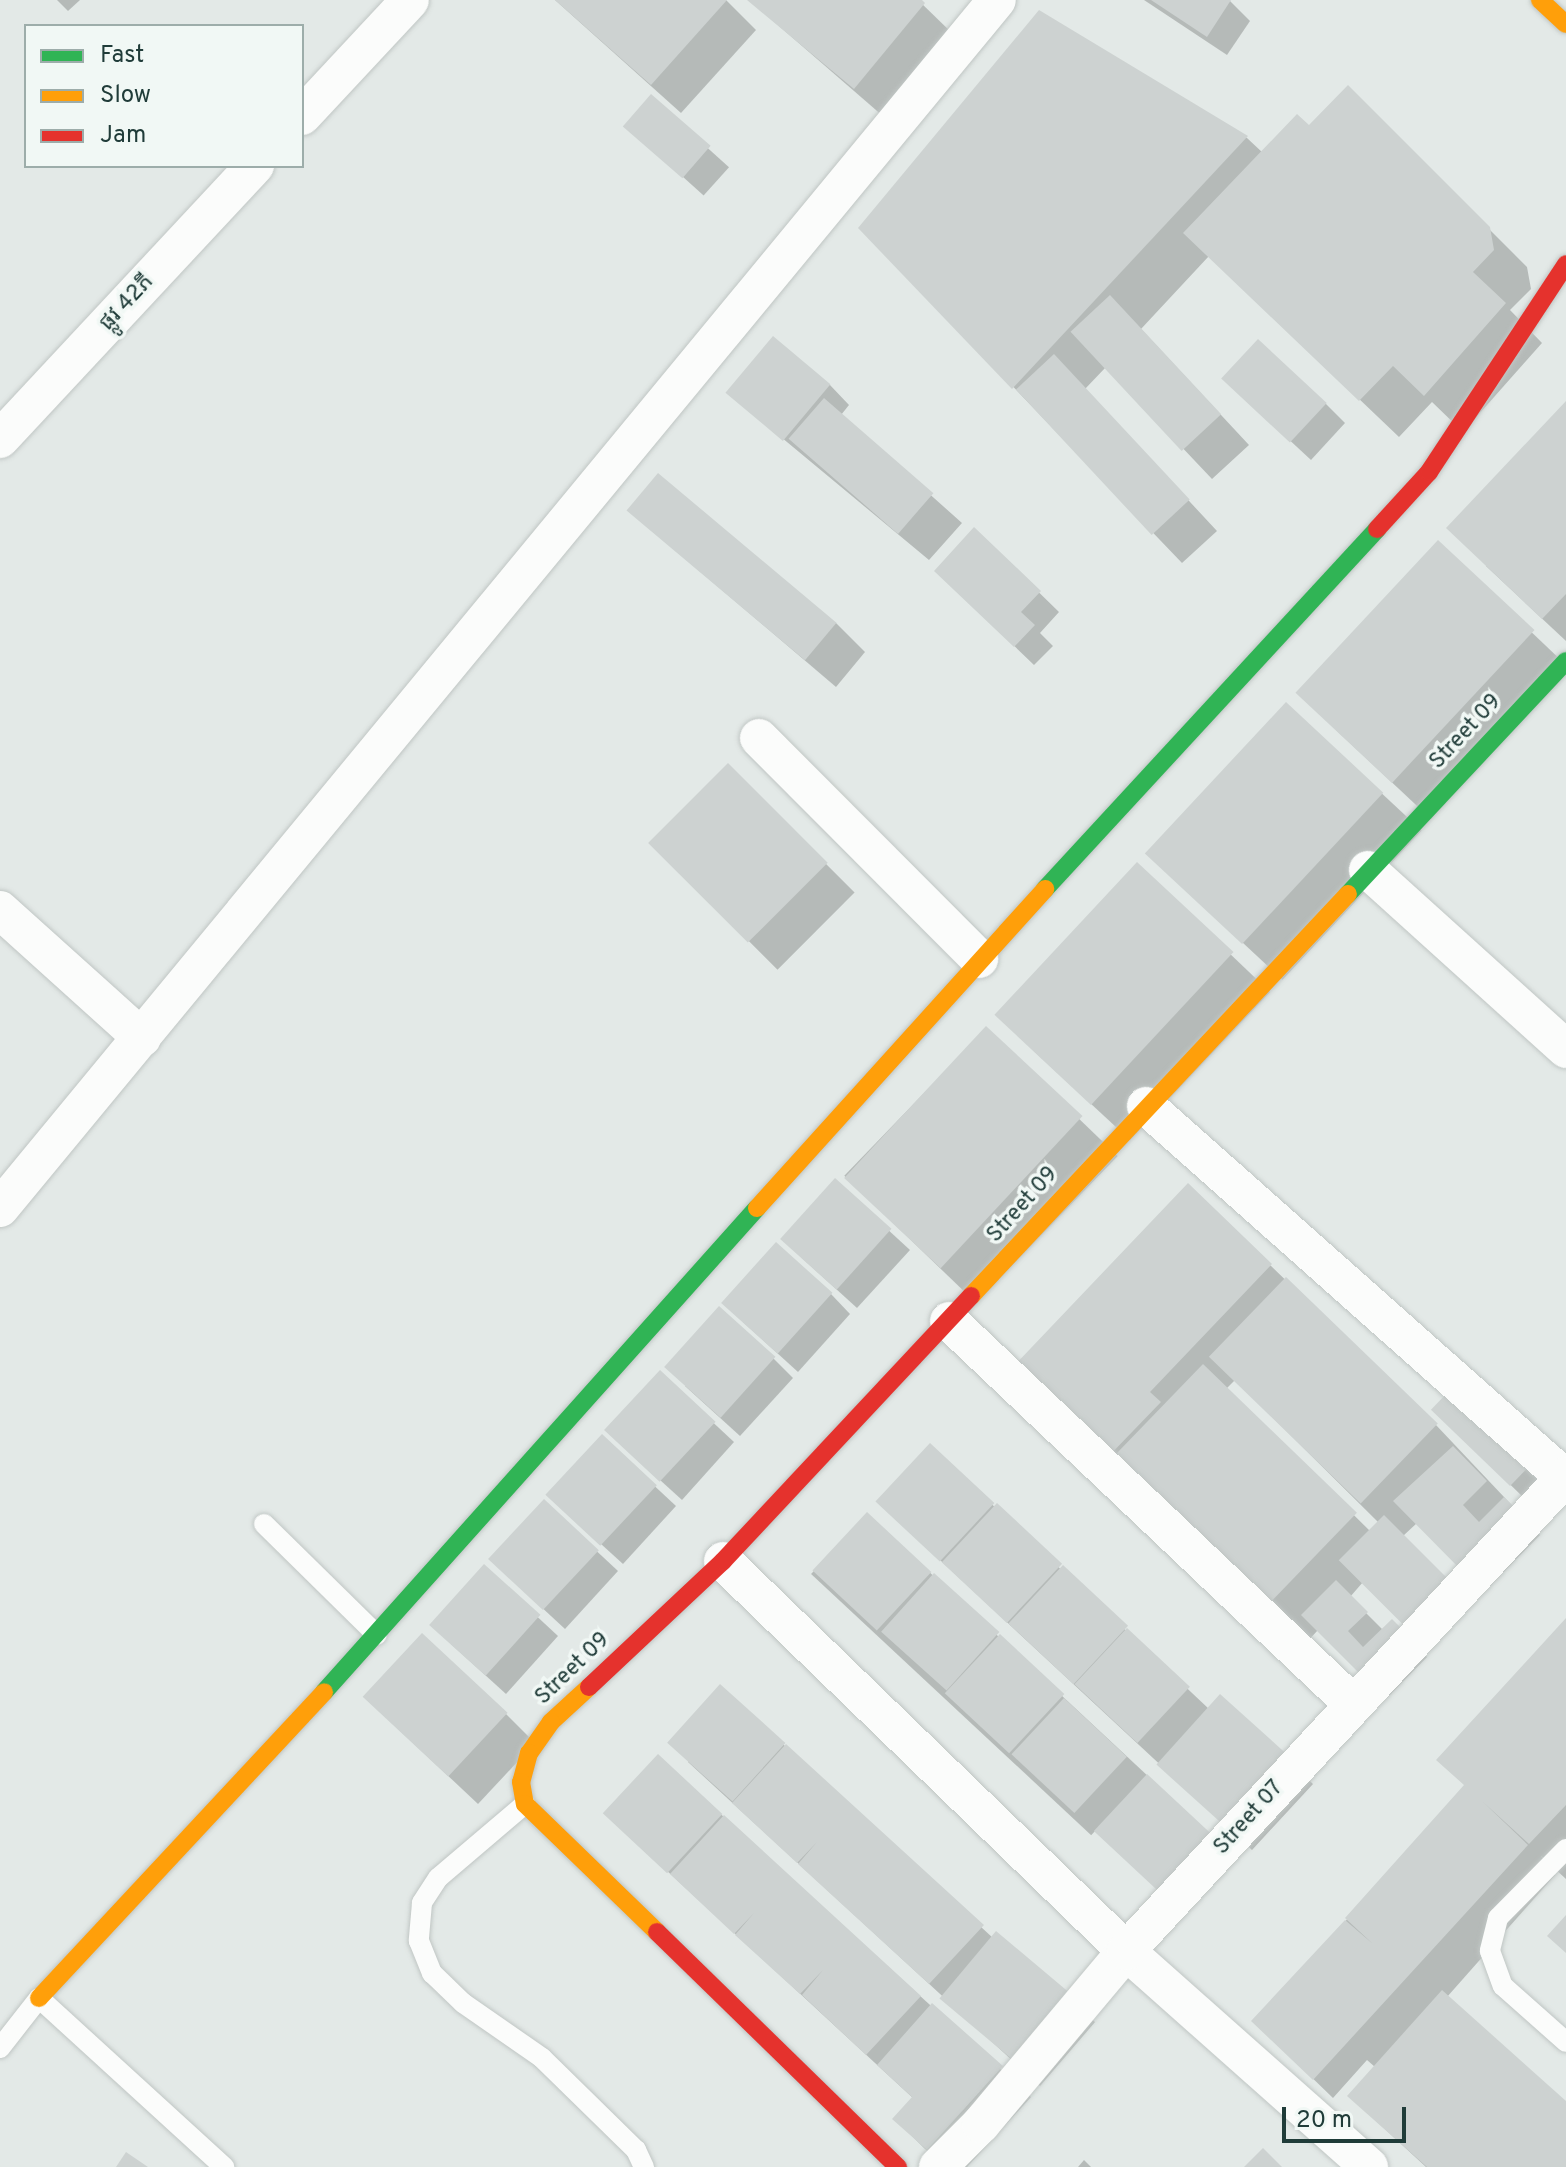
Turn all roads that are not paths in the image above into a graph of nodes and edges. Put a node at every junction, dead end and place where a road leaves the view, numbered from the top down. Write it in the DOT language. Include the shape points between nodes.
graph roads {
  1 [pos="410,0"];
  2 [pos="997,0"];
  3 [pos="1540,0"];
  4 [pos="1566,24"];
  5 [pos="304,114"];
  6 [pos="253,168"];
  7 [pos="1566,264"];
  8 [pos="0,439"];
  9 [pos="1566,661"];
  10 [pos="759,738"];
  11 [pos="1368,870"];
  12 [pos="0,910"];
  13 [pos="979,959"];
  14 [pos="142,1038"];
  15 [pos="1566,1049"];
  16 [pos="1146,1106"];
  17 [pos="0,1208"];
  18 [pos="949,1321"];
  19 [pos="1565,1477"];
  20 [pos="264,1524"];
  21 [pos="723,1561"];
  22 [pos="377,1635"];
  23 [pos="1353,1704"];
  24 [pos="525,1804"];
  25 [pos="1566,1849"];
  26 [pos="1126,1951"];
  27 [pos="39,1998"];
  28 [pos="1566,2042"];
  29 [pos="0,2048"];
  30 [pos="224,2167"];
  31 [pos="644,2167"];
  32 [pos="898,2167"];
  33 [pos="938,2167"];
  34 [pos="1369,2167"];
  1 -- 5 [label="street"];
  2 -- 14 [label="street"];
  3 -- 4 [label="street"];
  6 -- 8 [label="street, ផ្លូវ 42ភី"];
  7 -- 13 [label="street" via="1429,472"];
  9 -- 11 [label="street, Street 09"];
  10 -- 13 [label="street"];
  11 -- 15 [label="street"];
  11 -- 16 [label="street, Street 09"];
  12 -- 14 [label="street"];
  13 -- 22 [label="street"];
  14 -- 17 [label="street"];
  16 -- 18 [label="street, Street 09"];
  16 -- 19 [label="street"];
  18 -- 21 [label="street, Street 09"];
  18 -- 23 [label="street"];
  19 -- 23 [label="street, Street 07"];
  20 -- 22 [label="lane"];
  21 -- 24 [label="street, Street 09" via="551,1722 529,1753 521,1782"];
  21 -- 26 [label="street"];
  22 -- 27 [label="street"];
  23 -- 26 [label="street, Street 07"];
  24 -- 31 [label="lane" via="438,1878 422,1903 419,1941 432,1973 463,2003 542,2058 636,2150"];
  24 -- 32 [label="street"];
  25 -- 28 [label="lane" via="1498,1918 1490,1951 1503,1986"];
  26 -- 33 [label="street, Street 07" via="981,2124"];
  26 -- 34 [label="street"];
  27 -- 29 [label="lane"];
  27 -- 30 [label="lane"];
}
